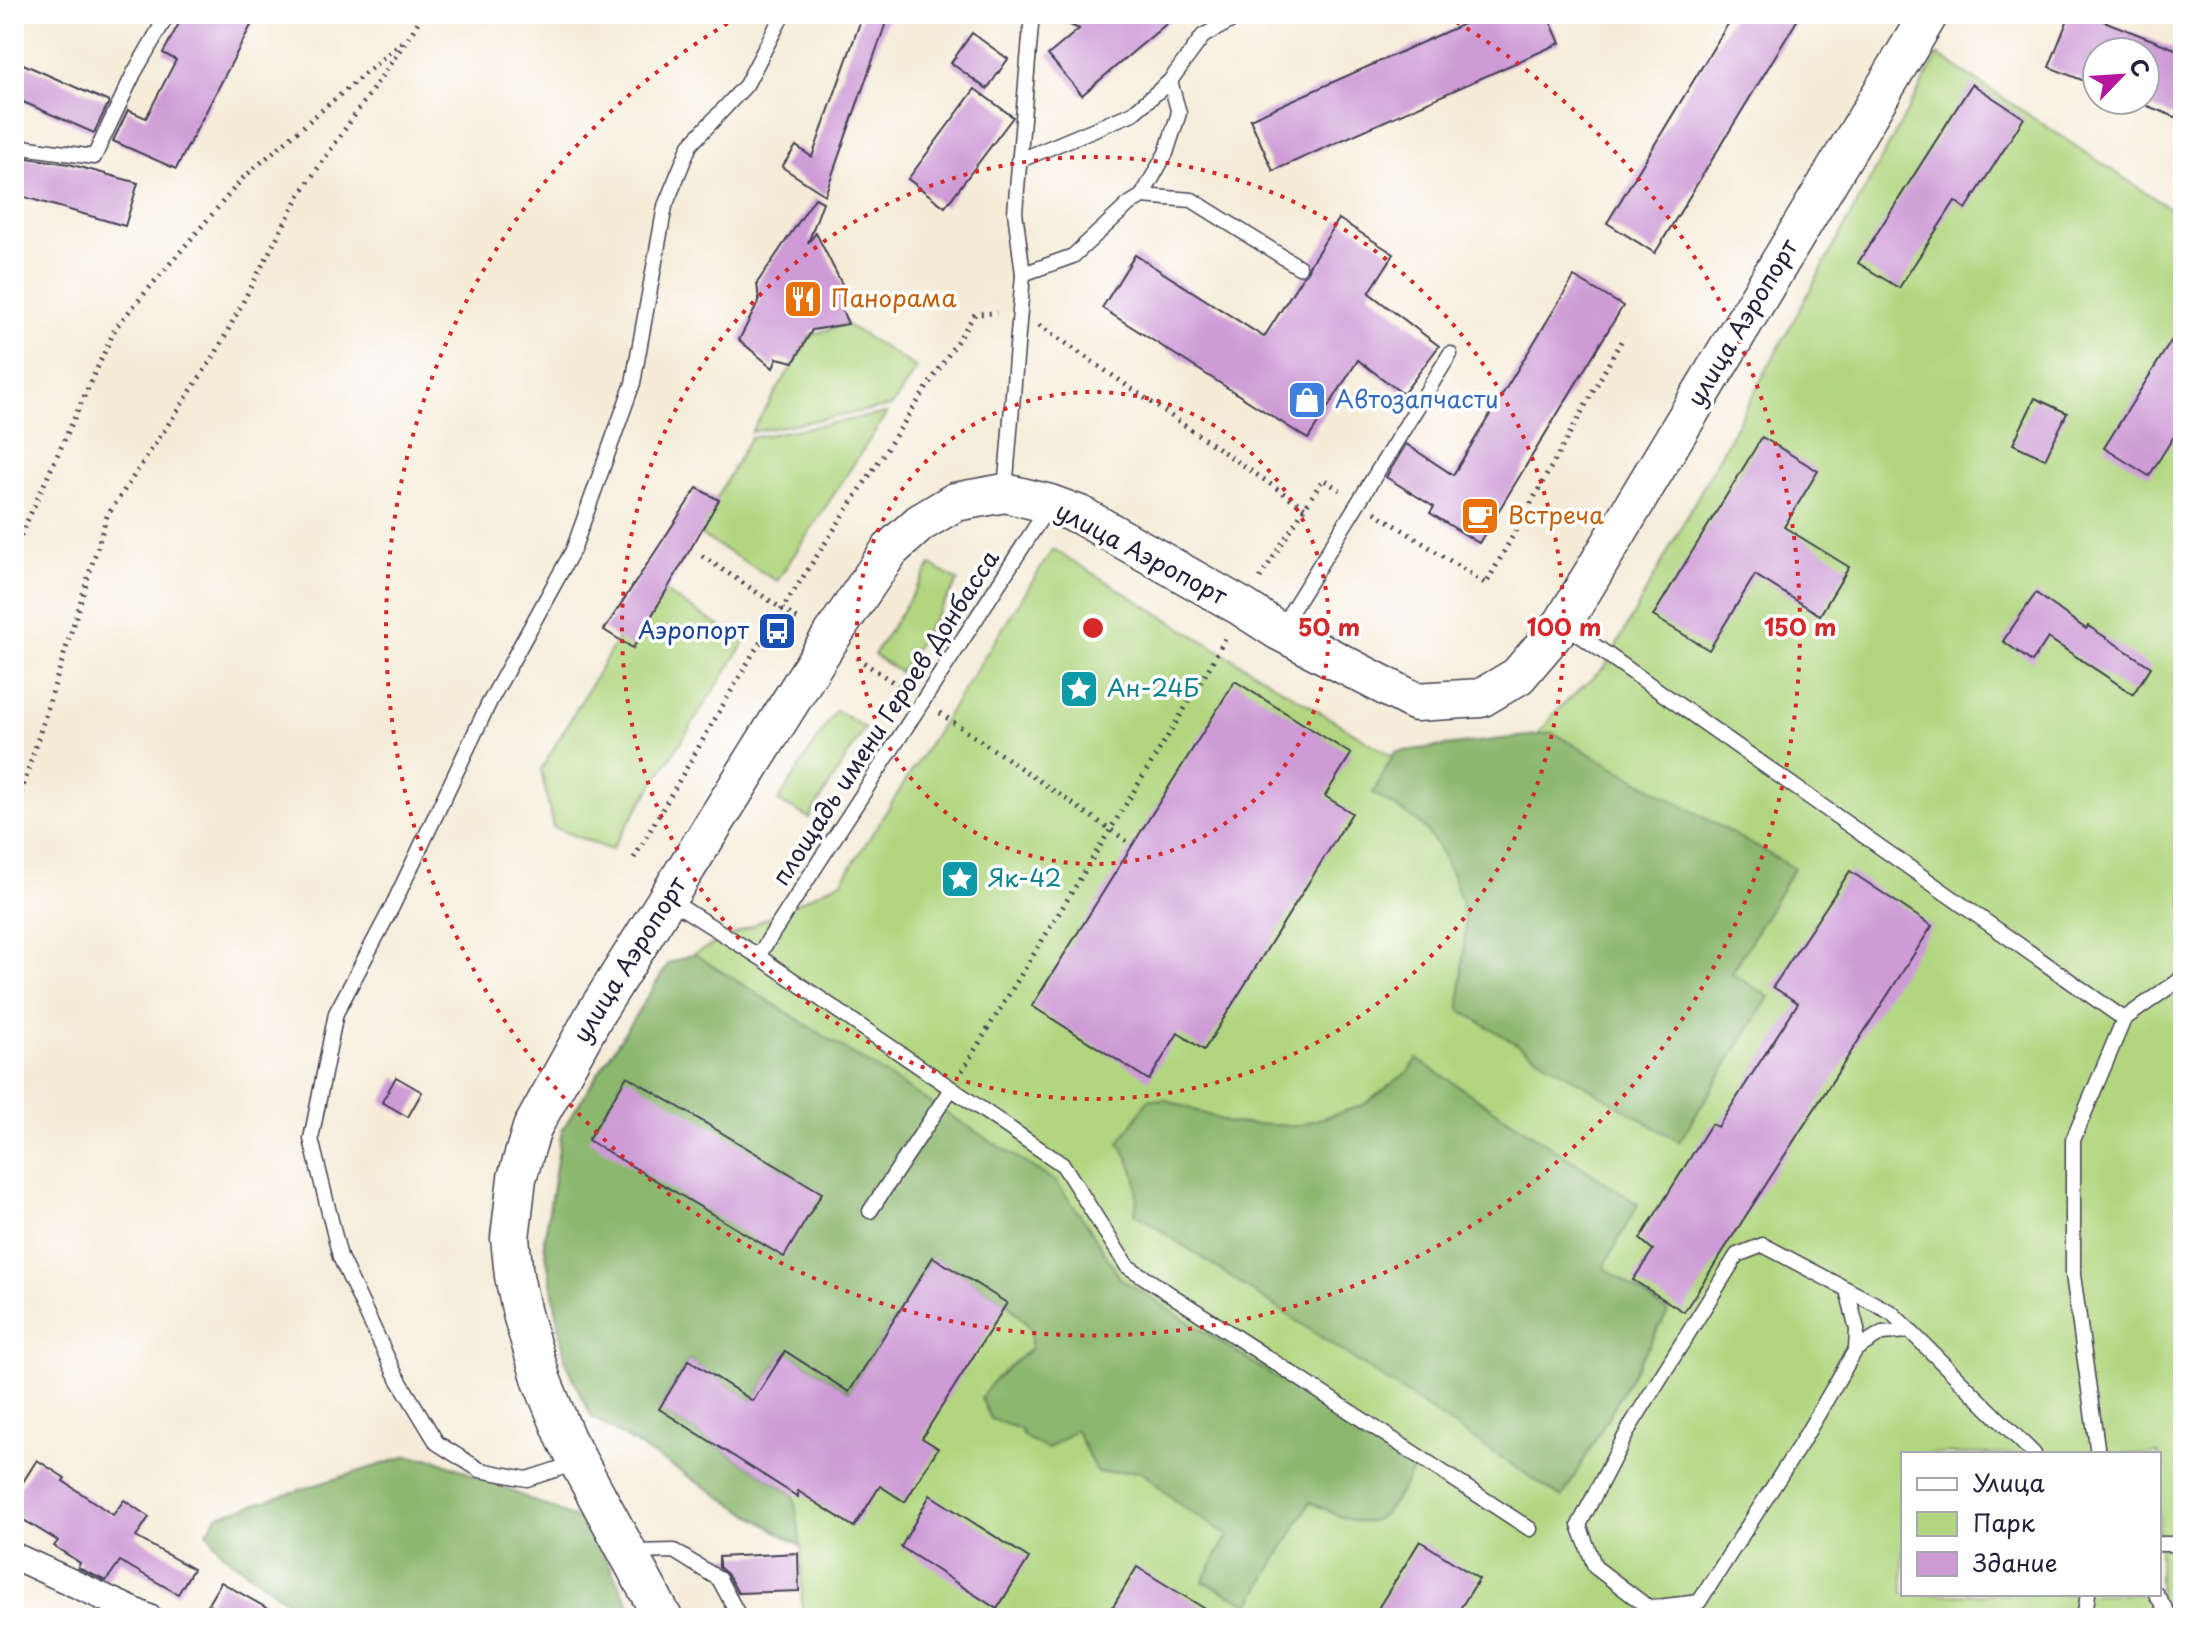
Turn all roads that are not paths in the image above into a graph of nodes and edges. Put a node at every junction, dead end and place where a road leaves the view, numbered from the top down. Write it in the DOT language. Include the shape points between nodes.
graph roads {
  1 [pos="168,14"];
  2 [pos="783,14"];
  3 [pos="1032,14"];
  4 [pos="1243,14"];
  5 [pos="1929,14"];
  6 [pos="1170,81"];
  7 [pos="15,146"];
  8 [pos="1018,161"];
  9 [pos="1142,196"];
  10 [pos="1299,267"];
  11 [pos="1023,274"];
  12 [pos="1450,354"];
  13 [pos="1005,493"];
  14 [pos="1050,504"];
  15 [pos="1563,623"];
  16 [pos="1279,631"];
  17 [pos="667,899"];
  18 [pos="758,956"];
  19 [pos="2183,977"];
  20 [pos="2124,1019"];
  21 [pos="951,1089"];
  22 [pos="870,1211"];
  23 [pos="1847,1290"];
  24 [pos="1909,1331"];
  25 [pos="1856,1349"];
  26 [pos="2032,1452"];
  27 [pos="2098,1452"];
  28 [pos="578,1462"];
  29 [pos="1530,1529"];
  30 [pos="2161,1544"];
  31 [pos="2183,1544"];
  32 [pos="626,1552"];
  33 [pos="14,1556"];
  34 [pos="2088,1596"];
  35 [pos="2157,1596"];
  36 [pos="1699,1602"];
  37 [pos="149,1618"];
  38 [pos="663,1618"];
  39 [pos="740,1618"];
  40 [pos="1700,1618"];
  41 [pos="2084,1618"];
  42 [pos="2171,1618"];
  1 -- 7 [label="lane" via="94,157"];
  2 -- 28 [label="lane" via="746,85 690,145 665,206 633,383 573,550 489,703 336,1013 311,1139 340,1257 394,1372 437,1443 480,1470 527,1479"];
  3 -- 8 [label="lane"];
  4 -- 6 [label="lane" via="1203,36"];
  5 -- 15 [label="main road, улица Аэропорт"];
  6 -- 8 [label="lane" via="1133,113"];
  6 -- 9 [label="lane" via="1179,113 1166,153"];
  8 -- 11 [label="lane" via="1015,212"];
  9 -- 10 [label="lane" via="1192,200"];
  9 -- 11 [label="lane" via="1073,256"];
  11 -- 13 [label="lane"];
  12 -- 16 [label="lane"];
  13 -- 14 [label="main road, улица Аэропорт"];
  13 -- 17 [label="main road, улица Аэропорт" via="955,502 890,550"];
  14 -- 16 [label="main road, улица Аэропорт" via="1080,515"];
  14 -- 18 [label="lane, площадь имени Героев Донбасса"];
  15 -- 16 [label="main road, улица Аэропорт" via="1518,676 1481,698 1416,702"];
  15 -- 20 [label="lane"];
  17 -- 18 [label="lane"];
  17 -- 28 [label="main road, улица Аэропорт" via="547,1100 517,1178 510,1238 522,1314 542,1381"];
  18 -- 21 [label="lane"];
  19 -- 20 [label="lane"];
  20 -- 27 [label="lane" via="2073,1140 2073,1275"];
  21 -- 22 [label="lane"];
  21 -- 29 [label="lane" via="1063,1165 1127,1266"];
  23 -- 24 [label="lane" via="1892,1313"];
  23 -- 25 [label="lane" via="1857,1329"];
  23 -- 36 [label="lane" via="1763,1245 1737,1255 1631,1425 1579,1525 1595,1567 1649,1608"];
  24 -- 25 [label="lane" via="1882,1333"];
  24 -- 26 [label="lane"];
  25 -- 36 [label="lane"];
  28 -- 32 [label="main road, улица Аэропорт"];
  30 -- 31 [label="lane"];
  32 -- 38 [label="main road, улица Аэропорт"];
  32 -- 39 [label="lane" via="674,1551 719,1579"];
  33 -- 37 [label="street"];
  34 -- 41 [label="lane"];
  35 -- 42 [label="lane"];
  36 -- 40 [label="lane"];
}
